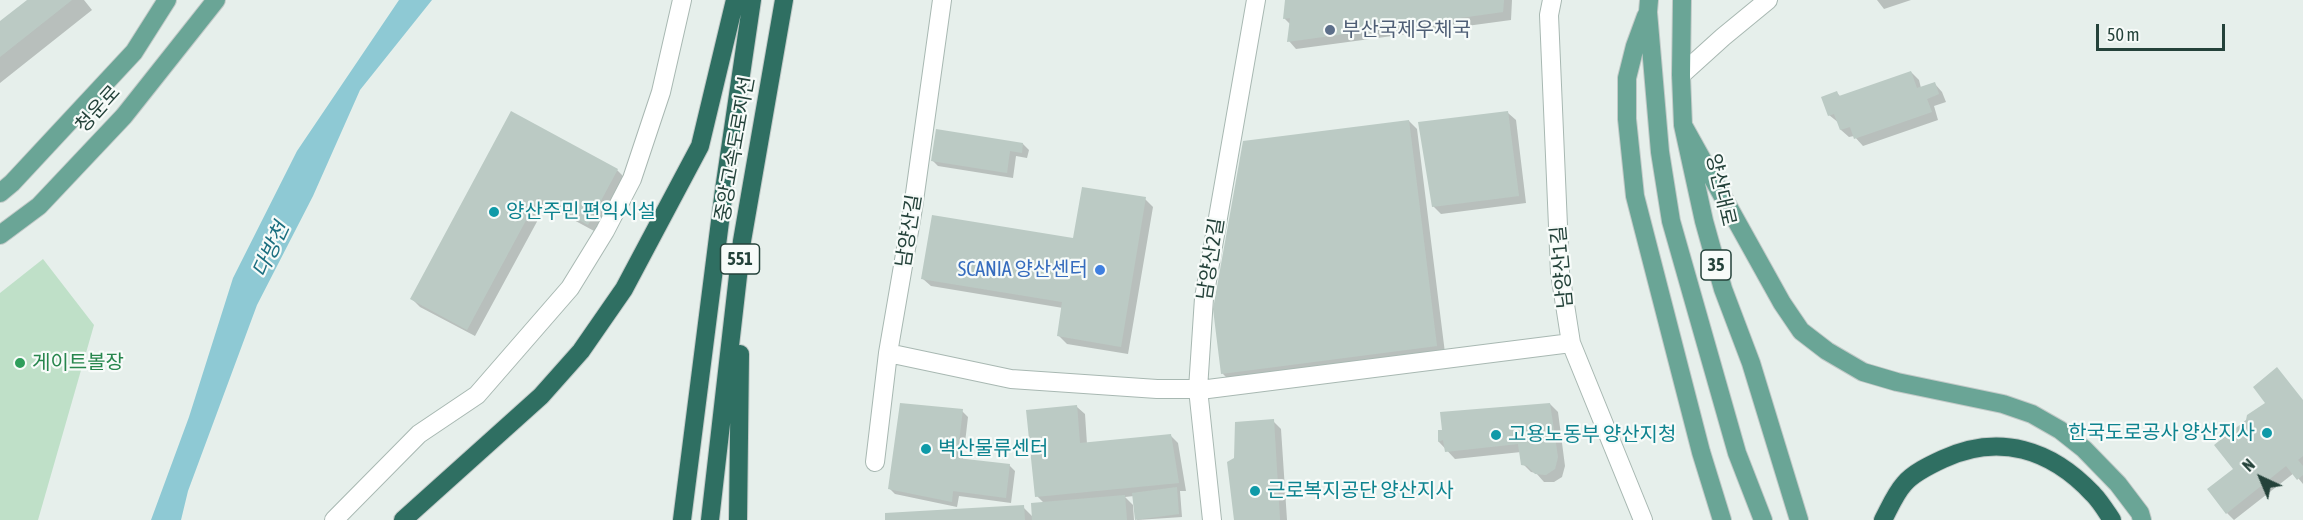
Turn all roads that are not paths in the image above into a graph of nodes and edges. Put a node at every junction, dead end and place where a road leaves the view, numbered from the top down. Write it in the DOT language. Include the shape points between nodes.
graph roads {
  1 [pos="167,0"];
  2 [pos="216,0"];
  3 [pos="682,0"];
  4 [pos="735,0"];
  5 [pos="752,0"];
  6 [pos="784,0"];
  7 [pos="942,0"];
  8 [pos="1256,0"];
  9 [pos="1552,0"];
  10 [pos="1682,0"];
  11 [pos="1768,0"];
  12 [pos="1649,6"];
  13 [pos="1681,75"];
  14 [pos="1683,125"];
  15 [pos="0,193"];
  16 [pos="0,235"];
  17 [pos="742,241"];
  18 [pos="1571,343"];
  19 [pos="888,353"];
  20 [pos="1198,389"];
  21 [pos="875,462"];
  22 [pos="334,520"];
  23 [pos="403,520"];
  24 [pos="682,520"];
  25 [pos="710,520"];
  26 [pos="738,520"];
  27 [pos="1212,520"];
  28 [pos="1643,520"];
  29 [pos="1722,520"];
  30 [pos="1762,520"];
  31 [pos="1799,520"];
  32 [pos="1883,520"];
  33 [pos="2112,520"];
  34 [pos="2142,520"];
  1 -- 15 [label="main road, 청운로" via="134,52"];
  2 -- 16 [label="main road, 청운로" via="124,116 39,206"];
  3 -- 22 [label="street" via="661,92 632,179 570,288 477,395 419,434"];
  4 -- 23 [label="highway" via="700,146 624,289 581,351 541,396"];
  5 -- 24 [label="highway, 중앙고속도로지선 / 551"];
  6 -- 17 [label="highway, 중앙고속도로지선 / 551"];
  7 -- 19 [label="street, 남양산길"];
  8 -- 20 [label="street, 남양산2길" via="1204,298"];
  9 -- 18 [label="street, 남양산1길" via="1549,15 1560,273"];
  10 -- 13 [label="main road, 양산대로 / 35"];
  11 -- 13 [label="street"];
  12 -- 29 [label="main road" via="1627,78 1635,196"];
  12 -- 30 [label="main road, 35" via="1659,152 1671,221 1737,453"];
  13 -- 14 [label="main road, 양산대로 / 35"];
  14 -- 31 [label="main road, 양산대로 / 35" via="1723,289 1751,363"];
  14 -- 34 [label="main road" via="1801,331 1863,372 2032,414 2084,449 2118,484"];
  17 -- 25 [label="highway, 중앙고속도로지선 / 551"];
  17 -- 26 [label="highway"];
  18 -- 20 [label="street"];
  18 -- 28 [label="street, 남양산1길"];
  19 -- 20 [label="street" via="1011,379"];
  19 -- 21 [label="street, 남양산길"];
  20 -- 27 [label="street, 남양산2길"];
  32 -- 33 [label="highway" via="1904,484 1930,465 1959,452 2002,445 2037,452 2063,469 2093,494"];
}
